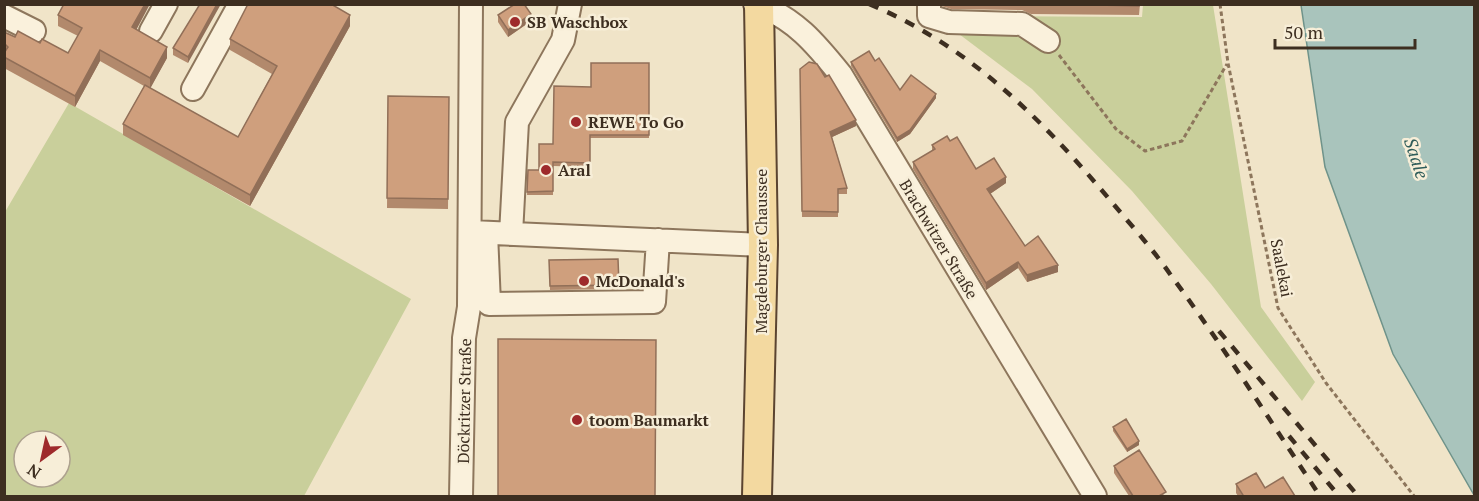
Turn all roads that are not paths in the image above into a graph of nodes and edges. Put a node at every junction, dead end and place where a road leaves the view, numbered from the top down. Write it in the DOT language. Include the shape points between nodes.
graph roads {
  1 [pos="166,4"];
  2 [pos="240,4"];
  3 [pos="471,4"];
  4 [pos="570,4"];
  5 [pos="929,4"];
  6 [pos="758,5"];
  7 [pos="4,16"];
  8 [pos="34,31"];
  9 [pos="151,31"];
  10 [pos="1048,41"];
  11 [pos="194,89"];
  12 [pos="477,232"];
  13 [pos="511,234"];
  14 [pos="658,240"];
  15 [pos="763,245"];
  16 [pos="461,496"];
  17 [pos="757,496"];
  18 [pos="1095,496"];
  1 -- 9 [label="street"];
  2 -- 11 [label="street"];
  3 -- 12 [label="street"];
  4 -- 13 [label="street" via="563,40 517,122"];
  5 -- 10 [label="street" via="929,16 949,22 1022,24"];
  6 -- 15 [label="main road, Magdeburger Chaussee"];
  6 -- 18 [label="street, Brachwitzer Straße" via="779,13 807,33 842,75"];
  7 -- 8 [label="street"];
  12 -- 13 [label="street"];
  12 -- 14 [label="street" via="489,304 654,302"];
  12 -- 16 [label="street, Döckritzer Straße" via="464,338"];
  13 -- 14 [label="street"];
  14 -- 15 [label="street"];
  15 -- 17 [label="main road, Magdeburger Chaussee"];
}
